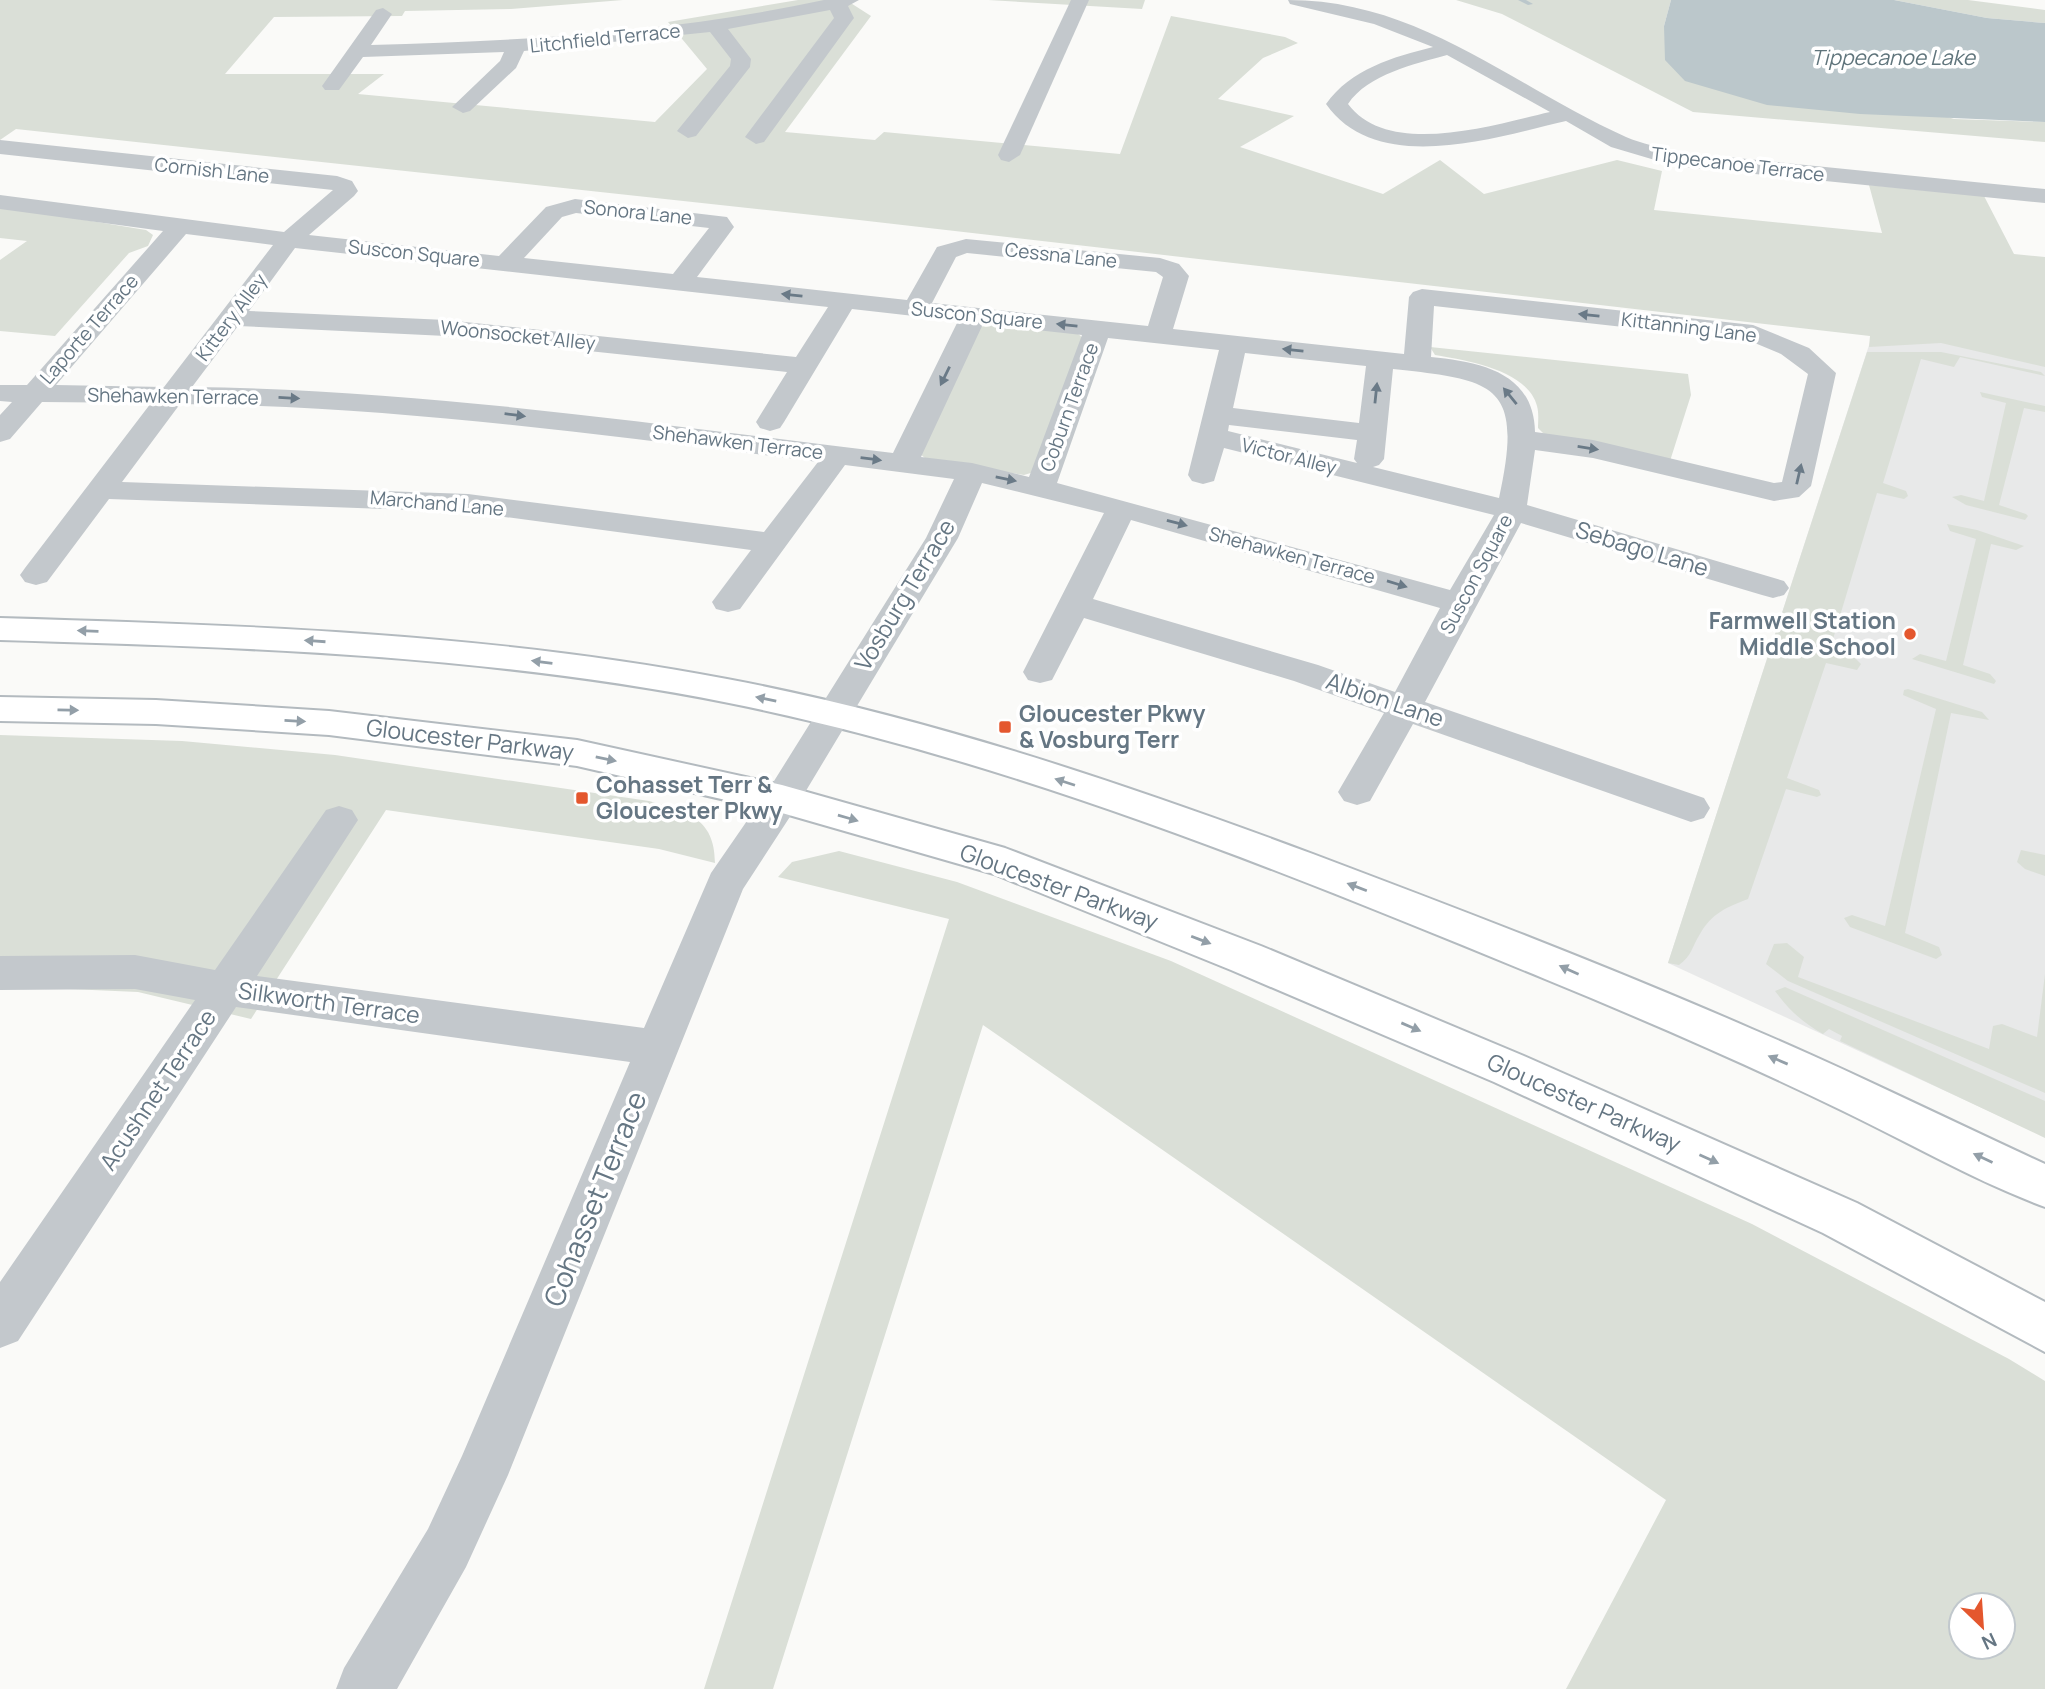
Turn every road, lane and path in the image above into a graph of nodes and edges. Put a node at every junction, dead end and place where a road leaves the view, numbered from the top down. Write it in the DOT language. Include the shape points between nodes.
graph roads {
  1 [pos="1080,0"];
  2 [pos="1297,0"];
  3 [pos="843,2"];
  4 [pos="383,15"];
  5 [pos="715,26"];
  6 [pos="516,47"];
  7 [pos="1451,48"];
  8 [pos="357,51"];
  9 [pos="332,86"];
  10 [pos="463,107"];
  11 [pos="1570,114"];
  12 [pos="688,131"];
  13 [pos="756,137"];
  14 [pos="0,147"];
  15 [pos="1009,155"];
  16 [pos="2045,196"];
  17 [pos="0,202"];
  18 [pos="179,227"];
  19 [pos="289,240"];
  20 [pos="506,263"];
  21 [pos="680,282"];
  22 [pos="844,300"];
  23 [pos="916,308"];
  24 [pos="974,315"];
  25 [pos="230,318"];
  26 [pos="1098,328"];
  27 [pos="1158,335"];
  28 [pos="1234,343"];
  29 [pos="1380,359"];
  30 [pos="1417,363"];
  31 [pos="804,366"];
  32 [pos="0,393"];
  33 [pos="33,393"];
  34 [pos="172,395"];
  35 [pos="769,422"];
  36 [pos="1215,426"];
  37 [pos="0,433"];
  38 [pos="1372,433"];
  39 [pos="1520,439"];
  40 [pos="838,454"];
  41 [pos="904,463"];
  42 [pos="972,472"];
  43 [pos="1203,475"];
  44 [pos="1367,475"];
  45 [pos="1041,486"];
  46 [pos="100,490"];
  47 [pos="1122,508"];
  48 [pos="1511,510"];
  49 [pos="772,543"];
  50 [pos="36,575"];
  51 [pos="1773,588"];
  52 [pos="728,602"];
  53 [pos="1459,603"];
  54 [pos="1074,604"];
  55 [pos="0,629"];
  56 [pos="1040,672"];
  57 [pos="1406,708"];
  58 [pos="0,709"];
  59 [pos="832,714"];
  60 [pos="1357,792"];
  61 [pos="782,799"];
  62 [pos="1691,808"];
  63 [pos="340,820"];
  64 [pos="0,973"];
  65 [pos="226,989"];
  66 [pos="657,1048"];
  67 [pos="2045,1186"];
  68 [pos="0,1324"];
  69 [pos="2045,1328"];
  70 [pos="365,1689"];
  1 -- 15 [label="street"];
  2 -- 7 [label="street, Tippecanoe Terrace" via="1387,22"];
  3 -- 5 [label="street, Litchfield Terrace"];
  3 -- 13 [label="street" via="844,18"];
  4 -- 8 [label="street"];
  5 -- 6 [label="street, Litchfield Terrace"];
  5 -- 12 [label="street" via="741,59 740,67"];
  6 -- 8 [label="street, Litchfield Terrace"];
  6 -- 10 [label="street" via="509,64"];
  7 -- 11 [label="street, Tippecanoe Terrace"];
  7 -- 11 [label="street" via="1353,85 1340,96 1341,113 1366,127 1437,141"];
  8 -- 9 [label="street"];
  11 -- 16 [label="street, Tippecanoe Terrace" via="1631,147 1675,159"];
  14 -- 19 [label="street, Cornish Lane" via="344,186 346,191"];
  17 -- 18 [label="street, Suscon Square"];
  18 -- 19 [label="street, Suscon Square"];
  18 -- 33 [label="street, Laporte Terrace"];
  19 -- 20 [label="street, Suscon Square"];
  19 -- 25 [label="street, Kittery Alley"];
  20 -- 21 [label="street, Suscon Square"];
  20 -- 21 [label="street, Sonora Lane" via="554,212 575,206 719,222 722,227"];
  22 -- 21 [label="street, Suscon Square, one-way"];
  22 -- 23 [label="street, Suscon Square"];
  22 -- 31 [label="street"];
  23 -- 24 [label="street, Suscon Square"];
  23 -- 27 [label="street, Cessna Lane" via="946,252 954,247 1160,265 1175,275"];
  26 -- 24 [label="street, Suscon Square, one-way"];
  24 -- 41 [label="street, one-way"];
  25 -- 31 [label="street, Woonsocket Alley" via="474,329"];
  25 -- 34 [label="street, Kittery Alley"];
  26 -- 27 [label="street, Suscon Square"];
  26 -- 45 [label="street, Coburn Terrace"];
  27 -- 28 [label="street, Suscon Square"];
  29 -- 28 [label="street, Suscon Square, one-way"];
  28 -- 36 [label="street, Victor Alley"];
  29 -- 30 [label="street, Suscon Square"];
  38 -- 29 [label="street, Victor Alley, one-way"];
  39 -- 30 [label="street, Suscon Square, one-way" via="1518,405 1492,379"];
  39 -- 30 [label="street, Kittanning Lane, one-way" via="1593,449 1774,492 1788,491 1796,486 1822,373 1816,364 1779,342 1753,333 1422,298"];
  31 -- 35 [label="street"];
  32 -- 33 [label="street, Shehawken Terrace"];
  33 -- 34 [label="street, Shehawken Terrace"];
  33 -- 37 [label="street, Laporte Terrace"];
  34 -- 40 [label="street, Shehawken Terrace, one-way" via="493,412"];
  34 -- 46 [label="street"];
  36 -- 38 [label="street, Victor Alley"];
  36 -- 43 [label="street, Victor Alley"];
  36 -- 44 [label="street, Victor Alley"];
  38 -- 44 [label="street, Victor Alley"];
  39 -- 48 [label="street, Suscon Square" via="1520,474"];
  40 -- 41 [label="street, Shehawken Terrace, one-way"];
  40 -- 49 [label="street"];
  41 -- 42 [label="street, Shehawken Terrace"];
  42 -- 45 [label="street, Shehawken Terrace, one-way"];
  42 -- 59 [label="street, Vosburg Terrace" via="942,538"];
  44 -- 48 [label="street, Victor Alley"];
  45 -- 47 [label="street, Shehawken Terrace"];
  46 -- 49 [label="street, Marchand Lane" via="468,503"];
  46 -- 50 [label="street"];
  47 -- 53 [label="street, Shehawken Terrace, one-way"];
  47 -- 54 [label="street"];
  48 -- 51 [label="street, Sebago Lane"];
  48 -- 53 [label="street, Suscon Square"];
  49 -- 52 [label="street"];
  53 -- 57 [label="street, Suscon Square"];
  54 -- 56 [label="street"];
  54 -- 57 [label="street, Albion Lane" via="1306,673"];
  59 -- 55 [label="main road, one-way" via="601,669 428,648 241,635"];
  57 -- 60 [label="street, Suscon Square"];
  57 -- 62 [label="street, Albion Lane"];
  58 -- 61 [label="main road, Gloucester Parkway, one-way" via="169,713 423,733 577,753"];
  59 -- 61 [label="street, Cohasset Terrace"];
  67 -- 59 [label="main road, one-way" via="1788,1065 1515,947 1186,821 1005,762"];
  61 -- 66 [label="street, Cohasset Terrace" via="725,884"];
  61 -- 69 [label="main road, Gloucester Parkway, one-way" via="1005,863 1258,963 1521,1074 1840,1218"];
  63 -- 65 [label="street, Acushnet Terrace"];
  64 -- 65 [label="street, Silkworth Terrace" via="135,972"];
  65 -- 66 [label="street, Silkworth Terrace"];
  65 -- 68 [label="street, Acushnet Terrace"];
  66 -- 70 [label="street, Cohasset Terrace" via="481,1475 447,1548"];
}
